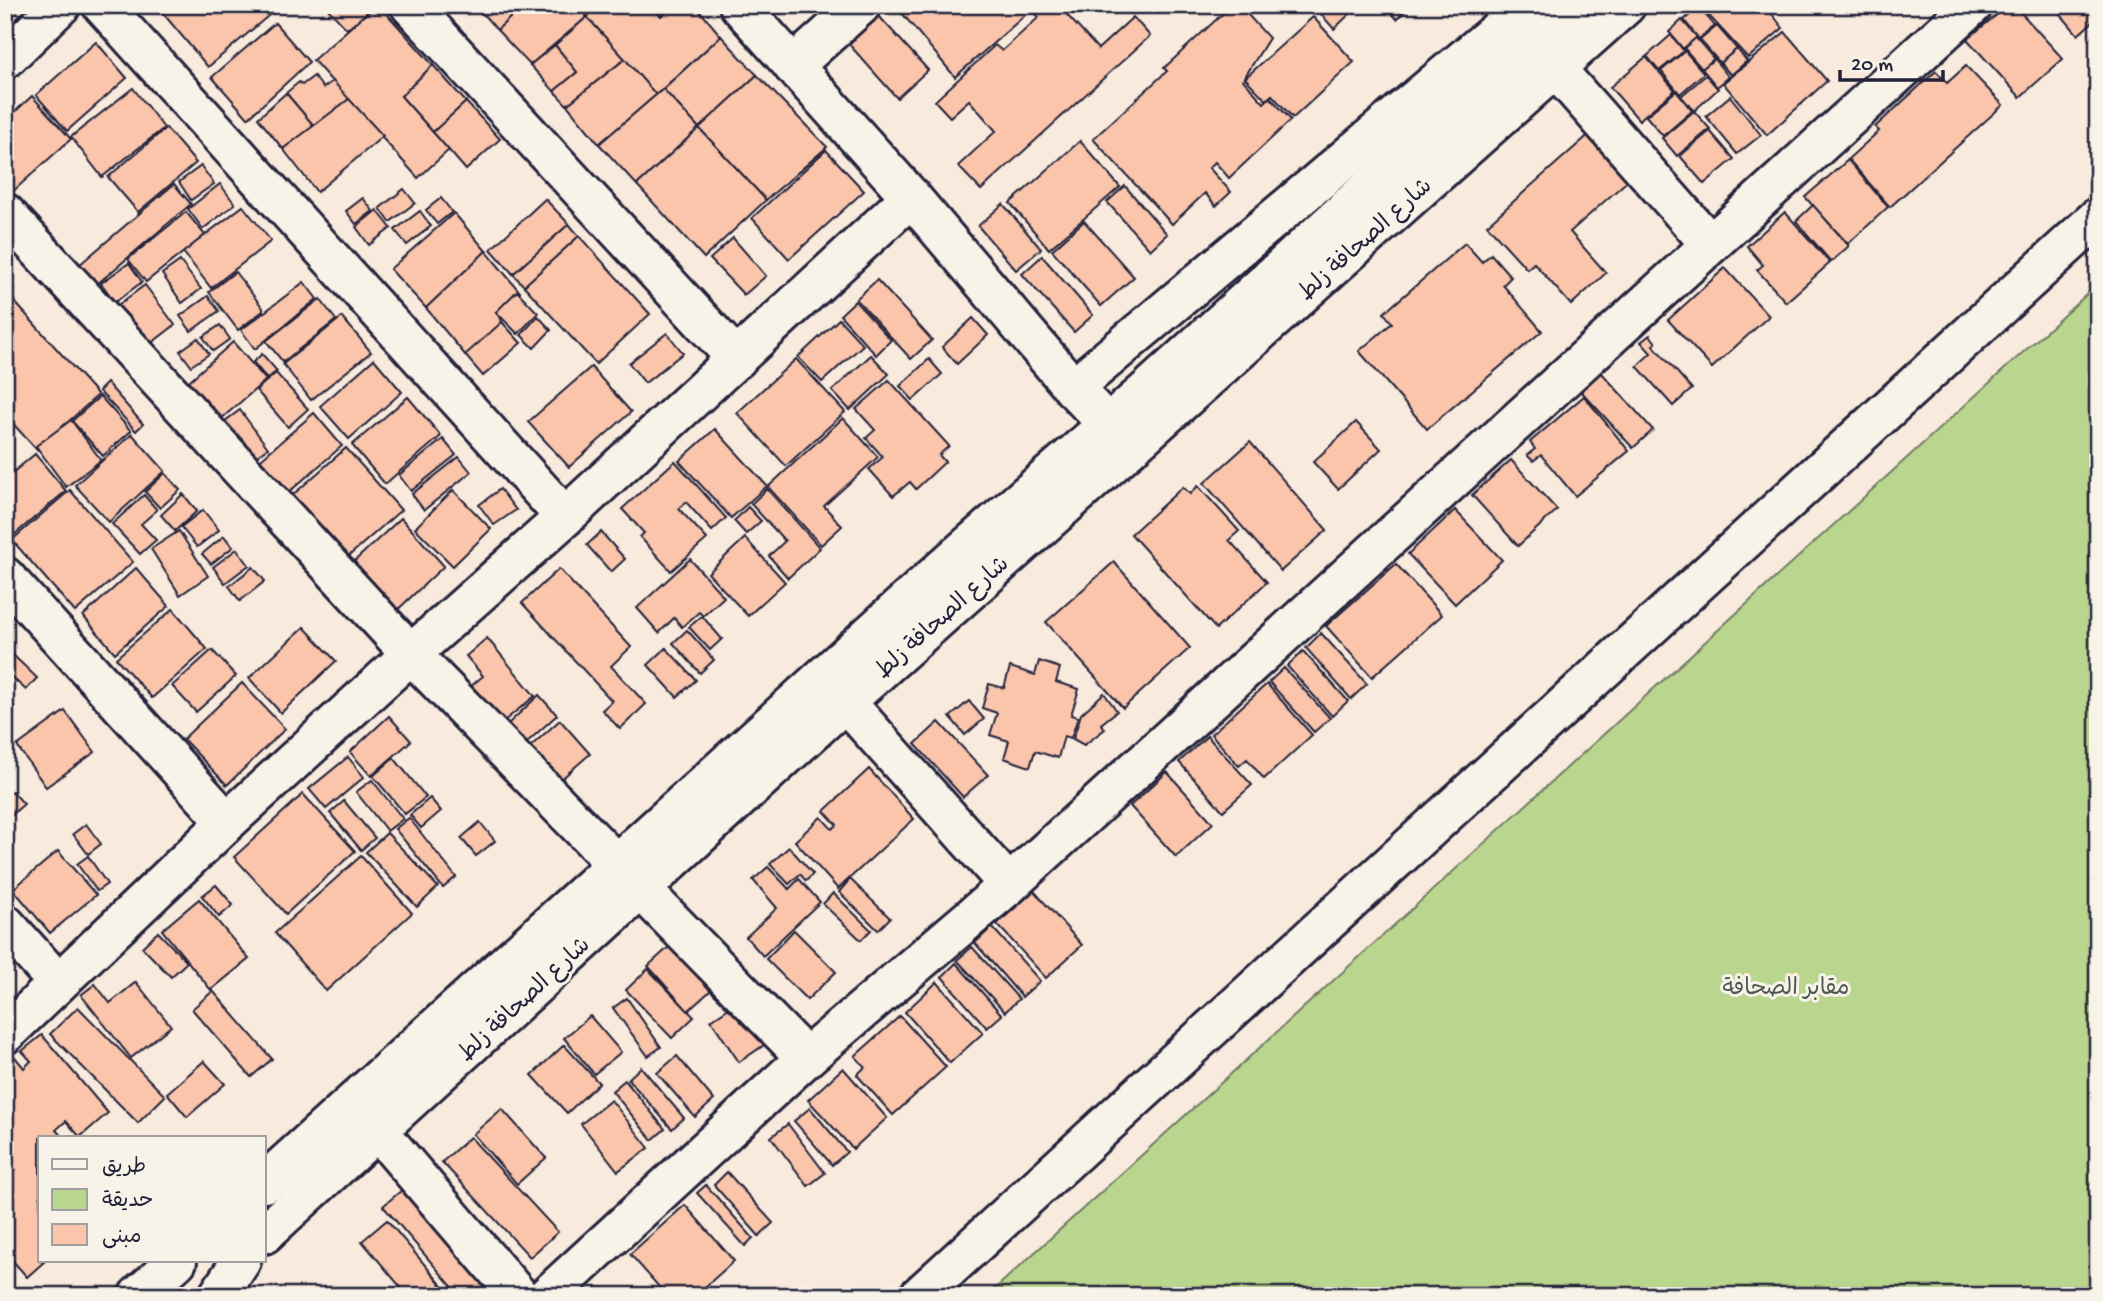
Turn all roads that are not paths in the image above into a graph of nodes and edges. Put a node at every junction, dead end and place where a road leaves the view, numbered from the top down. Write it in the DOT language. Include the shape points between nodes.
graph roads {
  1 [pos="61,5"];
  2 [pos="102,5"];
  3 [pos="410,5"];
  4 [pos="739,5"];
  5 [pos="861,5"];
  6 [pos="1570,5"];
  7 [pos="1626,5"];
  8 [pos="1973,5"];
  9 [pos="1536,38"];
  10 [pos="5,59"];
  11 [pos="793,66"];
  12 [pos="911,197"];
  13 [pos="5,213"];
  14 [pos="2098,216"];
  15 [pos="1710,244"];
  16 [pos="737,359"];
  17 [pos="1073,388"];
  18 [pos="1119,435"];
  19 [pos="565,517"];
  20 [pos="5,577"];
  21 [pos="411,654"];
  22 [pos="834,689"];
  23 [pos="227,822"];
  24 [pos="627,877"];
  25 [pos="1009,885"];
  26 [pos="5,925"];
  27 [pos="58,983"];
  28 [pos="5,1034"];
  29 [pos="806,1058"];
  30 [pos="351,1103"];
  31 [pos="378,1131"];
  32 [pos="266,1181"];
  33 [pos="266,1232"];
  34 [pos="176,1262"];
  35 [pos="240,1262"];
  36 [pos="138,1296"];
  37 [pos="218,1296"];
  38 [pos="519,1296"];
  39 [pos="547,1296"];
  40 [pos="919,1296"];
  1 -- 10 [label="main road"];
  2 -- 19 [label="main road"];
  3 -- 16 [label="main road"];
  4 -- 11 [label="main road"];
  5 -- 11 [label="main road"];
  6 -- 9 [label="main road, شارع الصحافة زلط"];
  7 -- 9 [label="main road, شارع الصحافة زلط"];
  8 -- 15 [label="main road"];
  9 -- 15 [label="main road"];
  9 -- 17 [label="main road" via="1498,30"];
  9 -- 18 [label="main road, شارع الصحافة زلط"];
  11 -- 12 [label="main road"];
  12 -- 16 [label="main road"];
  12 -- 17 [label="main road"];
  13 -- 21 [label="main road"];
  14 -- 40 [label="main road"];
  15 -- 25 [label="main road"];
  16 -- 19 [label="main road"];
  17 -- 18 [label="main road"];
  18 -- 22 [label="main road, شارع الصحافة زلط"];
  19 -- 21 [label="main road"];
  20 -- 23 [label="main road"];
  21 -- 23 [label="main road"];
  21 -- 24 [label="main road"];
  22 -- 24 [label="main road, شارع الصحافة زلط"];
  22 -- 25 [label="main road"];
  23 -- 27 [label="main road"];
  24 -- 29 [label="main road"];
  24 -- 30 [label="main road, شارع الصحافة زلط" via="513,959"];
  24 -- 31 [label="main road, شارع الصحافة زلط"];
  25 -- 29 [label="main road"];
  26 -- 27 [label="main road"];
  27 -- 28 [label="main road"];
  29 -- 39 [label="main road"];
  30 -- 31 [label="main road"];
  30 -- 32 [label="main road, شارع الصحافة زلط"];
  31 -- 33 [label="main road, شارع الصحافة زلط"];
  31 -- 38 [label="main road"];
  34 -- 36 [label="main road"];
  35 -- 37 [label="main road"];
}
